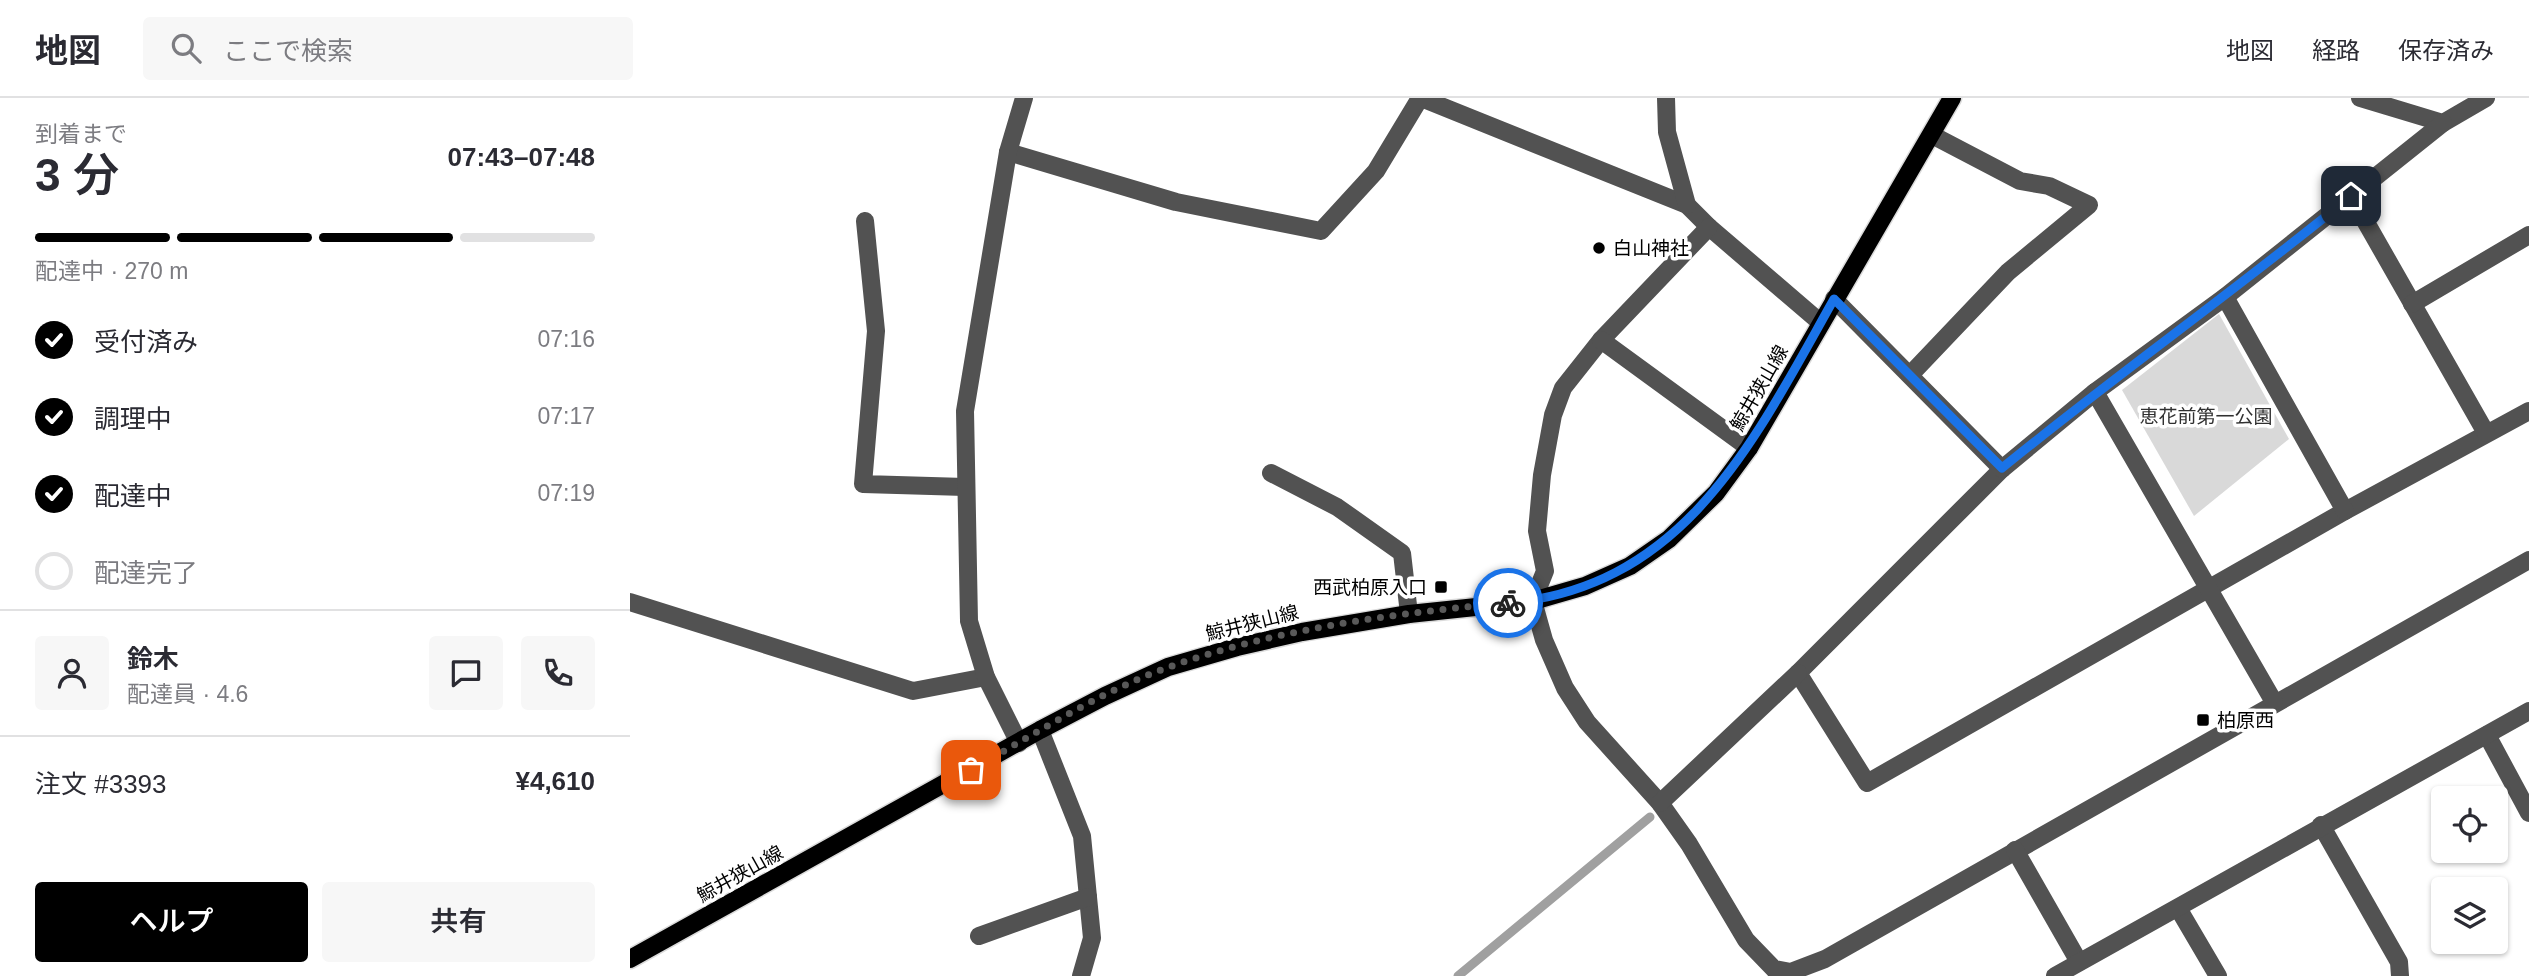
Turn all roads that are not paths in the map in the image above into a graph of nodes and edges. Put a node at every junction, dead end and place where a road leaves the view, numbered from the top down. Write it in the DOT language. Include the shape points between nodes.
graph roads {
  1 [pos="1024,98"];
  2 [pos="1421,98"];
  3 [pos="1666,98"];
  4 [pos="1952,98"];
  5 [pos="2360,98"];
  6 [pos="2486,98"];
  7 [pos="2443,123"];
  8 [pos="1932,135"];
  9 [pos="1008,152"];
  10 [pos="2351,196"];
  11 [pos="1687,205"];
  12 [pos="865,221"];
  13 [pos="1709,228"];
  14 [pos="2529,235"];
  15 [pos="2225,297"];
  16 [pos="1834,299"];
  17 [pos="2412,304"];
  18 [pos="1821,323"];
  19 [pos="1601,340"];
  20 [pos="1910,375"];
  21 [pos="2095,392"];
  22 [pos="2529,411"];
  23 [pos="2486,433"];
  24 [pos="1749,449"];
  25 [pos="2002,468"];
  26 [pos="1271,473"];
  27 [pos="965,487"];
  28 [pos="2345,511"];
  29 [pos="2529,560"];
  30 [pos="2209,589"];
  31 [pos="1533,601"];
  32 [pos="630,603"];
  33 [pos="1409,614"];
  34 [pos="1798,673"];
  35 [pos="986,677"];
  36 [pos="2274,702"];
  37 [pos="2529,711"];
  38 [pos="1040,730"];
  39 [pos="2487,735"];
  40 [pos="1019,743"];
  41 [pos="1660,803"];
  42 [pos="2529,813"];
  43 [pos="2321,825"];
  44 [pos="2015,850"];
  45 [pos="1088,897"];
  46 [pos="2178,908"];
  47 [pos="979,936"];
  48 [pos="630,960"];
  49 [pos="2079,962"];
  50 [pos="1773,973"];
  51 [pos="1081,976"];
  52 [pos="2054,976"];
  53 [pos="2218,976"];
  54 [pos="2400,976"];
  1 -- 9 [label="street"];
  2 -- 9 [label="street" via="1376,171 1321,231 1176,202"];
  2 -- 11 [label="street"];
  3 -- 11 [label="street" via="1667,132"];
  4 -- 8 [label="main road, 鯨井狭山線"];
  5 -- 7 [label="street"];
  6 -- 7 [label="street"];
  7 -- 10 [label="street"];
  8 -- 16 [label="main road, 鯨井狭山線"];
  8 -- 20 [label="street" via="2020,181 2049,186 2089,205 2008,272"];
  9 -- 27 [label="street" via="965,411"];
  10 -- 15 [label="street"];
  10 -- 17 [label="street"];
  11 -- 13 [label="street"];
  12 -- 27 [label="street" via="876,331 863,484"];
  13 -- 18 [label="street"];
  13 -- 19 [label="street"];
  14 -- 17 [label="street"];
  15 -- 21 [label="street"];
  15 -- 28 [label="street"];
  16 -- 18 [label="main road, 鯨井狭山線"];
  16 -- 20 [label="street"];
  17 -- 23 [label="street"];
  18 -- 24 [label="main road, 鯨井狭山線"];
  19 -- 24 [label="street"];
  19 -- 31 [label="street" via="1563,388 1553,415 1537,531 1545,571"];
  20 -- 25 [label="street"];
  21 -- 25 [label="street"];
  21 -- 30 [label="street"];
  22 -- 23 [label="street"];
  23 -- 28 [label="street"];
  24 -- 31 [label="main road, 鯨井狭山線" via="1716,493 1669,539 1630,566"];
  25 -- 34 [label="street"];
  26 -- 33 [label="street" via="1337,507 1402,553"];
  27 -- 35 [label="street" via="968,621"];
  28 -- 30 [label="street"];
  29 -- 36 [label="street"];
  30 -- 34 [label="street" via="1867,783"];
  30 -- 36 [label="street"];
  31 -- 33 [label="main road, 鯨井狭山線"];
  31 -- 41 [label="street" via="1565,688 1587,722"];
  32 -- 35 [label="street" via="913,691"];
  33 -- 38 [label="main road, 鯨井狭山線" via="1303,632 1168,667"];
  34 -- 41 [label="street"];
  35 -- 40 [label="street"];
  36 -- 44 [label="street"];
  37 -- 39 [label="street"];
  38 -- 40 [label="main road, 鯨井狭山線"];
  38 -- 45 [label="street" via="1082,836"];
  39 -- 42 [label="street"];
  39 -- 43 [label="street"];
  40 -- 48 [label="main road, 鯨井狭山線"];
  41 -- 50 [label="street" via="1746,940"];
  43 -- 46 [label="street"];
  43 -- 54 [label="street" via="2399,962"];
  44 -- 49 [label="street"];
  44 -- 50 [label="street" via="1825,959 1791,972"];
  45 -- 47 [label="street"];
  45 -- 51 [label="street" via="1092,938"];
  46 -- 49 [label="street"];
  46 -- 53 [label="street"];
  49 -- 52 [label="street"];
}
